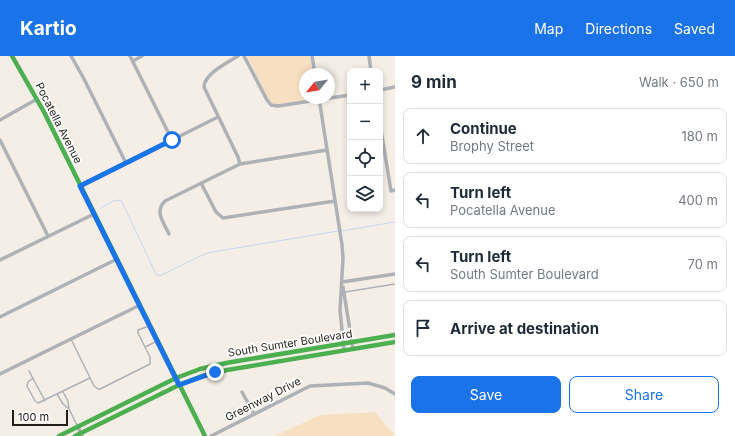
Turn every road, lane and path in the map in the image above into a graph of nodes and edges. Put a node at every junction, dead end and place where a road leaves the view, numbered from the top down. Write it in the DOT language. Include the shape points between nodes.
graph roads {
  1 [pos="12,56"];
  2 [pos="71,56"];
  3 [pos="130,56"];
  4 [pos="142,56"];
  5 [pos="238,56"];
  6 [pos="244,56"];
  7 [pos="312,56"];
  8 [pos="369,56"];
  9 [pos="133,61"];
  10 [pos="314,68"];
  11 [pos="371,68"];
  12 [pos="395,87"];
  13 [pos="383,89"];
  14 [pos="347,95"];
  15 [pos="335,97"];
  16 [pos="37,99"];
  17 [pos="299,102"];
  18 [pos="320,104"];
  19 [pos="218,117"];
  20 [pos="0,120"];
  21 [pos="383,139"];
  22 [pos="0,140"];
  23 [pos="172,140"];
  24 [pos="327,150"];
  25 [pos="126,163"];
  26 [pos="240,164"];
  27 [pos="201,183"];
  28 [pos="80,186"];
  29 [pos="393,191"];
  30 [pos="335,201"];
  31 [pos="94,214"];
  32 [pos="169,234"];
  33 [pos="48,236"];
  34 [pos="0,254"];
  35 [pos="1,259"];
  36 [pos="117,259"];
  37 [pos="395,274"];
  38 [pos="342,282"];
  39 [pos="395,284"];
  40 [pos="343,292"];
  41 [pos="140,305"];
  42 [pos="0,317"];
  43 [pos="150,326"];
  44 [pos="395,335"];
  45 [pos="71,339"];
  46 [pos="157,341"];
  47 [pos="352,342"];
  48 [pos="395,342"];
  49 [pos="343,343"];
  50 [pos="145,347"];
  51 [pos="353,349"];
  52 [pos="344,350"];
  53 [pos="29,371"];
  54 [pos="0,374"];
  55 [pos="33,378"];
  56 [pos="90,378"];
  57 [pos="176,378"];
  58 [pos="179,385"];
  59 [pos="63,392"];
  60 [pos="242,392"];
  61 [pos="57,394"];
  62 [pos="395,394"];
  63 [pos="66,398"];
  64 [pos="45,401"];
  65 [pos="61,401"];
  66 [pos="69,409"];
  67 [pos="254,414"];
  68 [pos="78,427"];
  69 [pos="82,435"];
  70 [pos="59,436"];
  71 [pos="75,436"];
  72 [pos="206,436"];
  73 [pos="211,436"];
  1 -- 16 [label="main road, Pocatella Avenue"];
  2 -- 25 [label="street"];
  3 -- 9 [label="street"];
  4 -- 9 [label="street"];
  5 -- 19 [label="street" via="204,81 204,90"];
  6 -- 17 [label="street" via="271,105"];
  7 -- 10 [label="street"];
  8 -- 11 [label="street"];
  9 -- 23 [label="street"];
  12 -- 13 [label="street"];
  14 -- 15 [label="street"];
  16 -- 20 [label="street"];
  16 -- 28 [label="main road, Pocatella Avenue"];
  18 -- 24 [label="street"];
  19 -- 23 [label="street"];
  19 -- 26 [label="street"];
  21 -- 29 [label="street"];
  22 -- 33 [label="street"];
  23 -- 25 [label="street"];
  24 -- 26 [label="street"];
  24 -- 30 [label="street"];
  25 -- 28 [label="street"];
  26 -- 27 [label="street"];
  27 -- 30 [label="street" via="216,212 223,218"];
  27 -- 32 [label="street" via="165,201 160,207 160,215"];
  28 -- 31 [label="main road, Pocatella Avenue"];
  30 -- 38 [label="street" via="342,245"];
  31 -- 33 [label="street"];
  31 -- 36 [label="main road, Pocatella Avenue"];
  33 -- 35 [label="street"];
  34 -- 35 [label="street"];
  36 -- 41 [label="main road, Pocatella Avenue"];
  36 -- 42 [label="street"];
  37 -- 38 [label="street"];
  38 -- 40 [label="street"];
  38 -- 49 [label="street" via="340,310"];
  39 -- 40 [label="lane"];
  40 -- 47 [label="street"];
  41 -- 43 [label="main road, Pocatella Avenue"];
  41 -- 45 [label="street"];
  43 -- 46 [label="main road, Pocatella Avenue"];
  43 -- 50 [label="lane" via="138,330"];
  44 -- 47 [label="main road, South Sumter Boulevard"];
  45 -- 54 [label="street"];
  45 -- 56 [label="lane"];
  46 -- 50 [label="lane"];
  46 -- 57 [label="main road, Pocatella Avenue"];
  47 -- 49 [label="main road, South Sumter Boulevard"];
  47 -- 51 [label="street"];
  48 -- 51 [label="main road, South Sumter Boulevard"];
  49 -- 52 [label="street"];
  49 -- 57 [label="main road, South Sumter Boulevard" via="219,364"];
  50 -- 56 [label="lane" via="151,359 147,366 100,389 96,388"];
  51 -- 52 [label="main road, South Sumter Boulevard"];
  52 -- 58 [label="main road, South Sumter Boulevard" via="221,371"];
  53 -- 55 [label="lane"];
  55 -- 64 [label="lane"];
  55 -- 64 [label="lane" via="27,386 36,402"];
  56 -- 59 [label="lane"];
  57 -- 58 [label="main road, Pocatella Avenue"];
  57 -- 68 [label="main road, South Sumter Boulevard"];
  58 -- 69 [label="main road, South Sumter Boulevard"];
  58 -- 72 [label="main road, Pocatella Avenue"];
  59 -- 61 [label="lane"];
  59 -- 63 [label="lane"];
  60 -- 67 [label="street"];
  61 -- 64 [label="lane"];
  61 -- 65 [label="lane"];
  62 -- 67 [label="street, Greenway Drive" via="368,384 314,385"];
  63 -- 65 [label="lane"];
  63 -- 66 [label="lane"];
  65 -- 66 [label="lane"];
  66 -- 68 [label="lane"];
  67 -- 73 [label="street, Greenway Drive"];
  68 -- 69 [label="street"];
  68 -- 70 [label="main road, South Sumter Boulevard"];
  69 -- 71 [label="main road, South Sumter Boulevard"];
}
